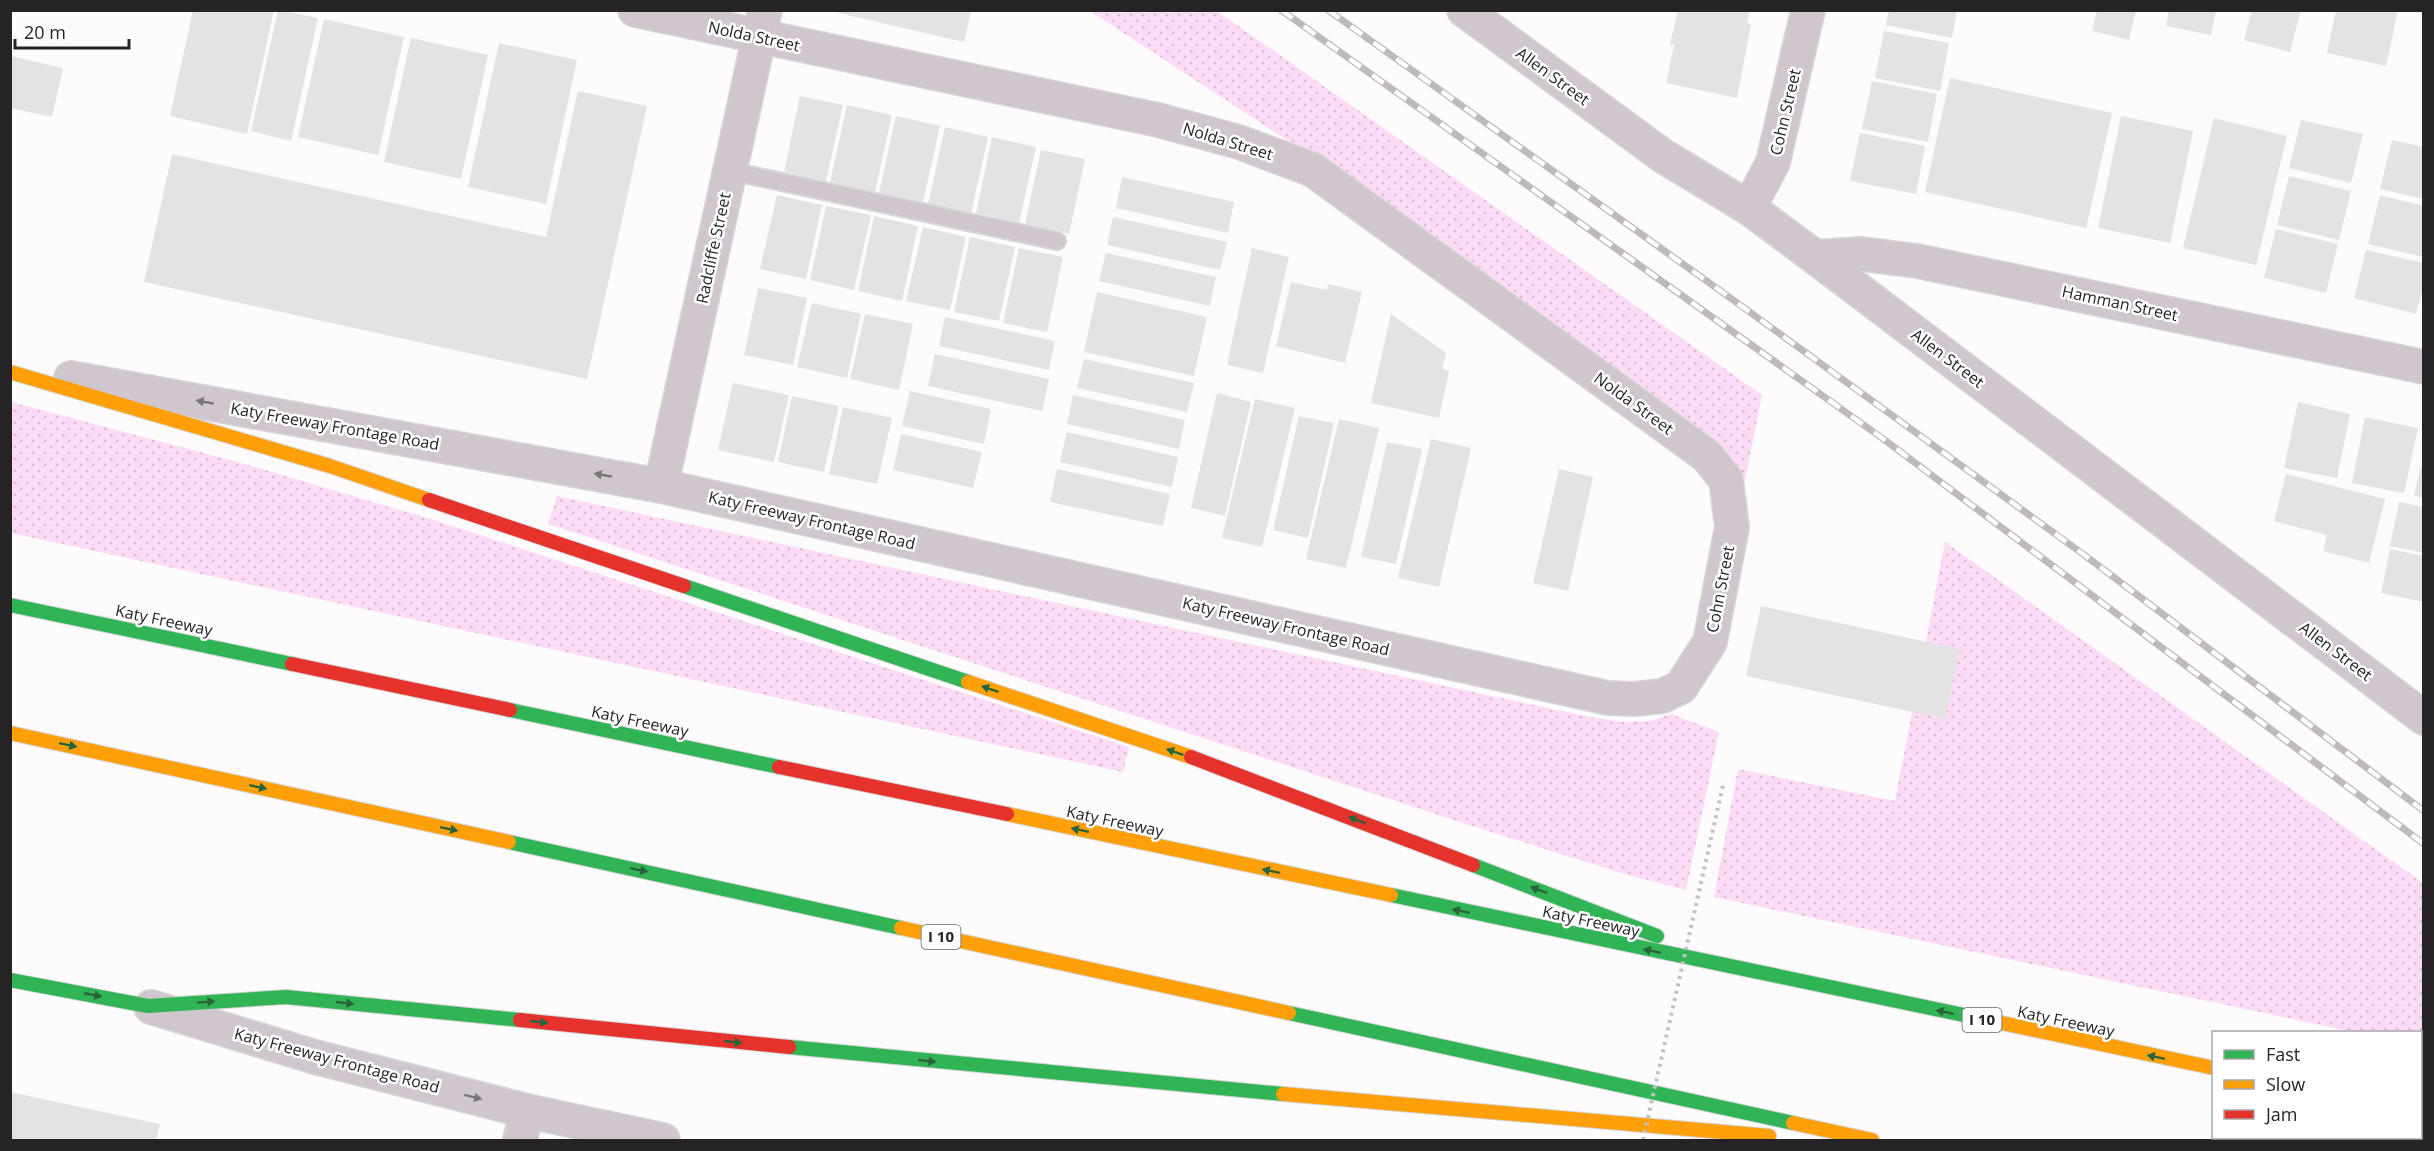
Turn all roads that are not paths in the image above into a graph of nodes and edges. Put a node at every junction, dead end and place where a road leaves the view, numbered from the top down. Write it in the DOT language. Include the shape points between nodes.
graph roads {
  1 [pos="636,10"];
  2 [pos="1464,10"];
  3 [pos="1808,10"];
  4 [pos="762,24"];
  5 [pos="730,171"];
  6 [pos="1749,208"];
  7 [pos="1058,241"];
  8 [pos="1815,256"];
  9 [pos="10,367"];
  10 [pos="2424,367"];
  11 [pos="10,372"];
  12 [pos="1726,480"];
  13 [pos="661,486"];
  14 [pos="10,605"];
  15 [pos="1608,698"];
  16 [pos="2424,718"];
  17 [pos="10,733"];
  18 [pos="1751,972"];
  19 [pos="10,980"];
  20 [pos="148,1006"];
  21 [pos="2212,1068"];
  22 [pos="523,1126"];
  23 [pos="1778,1136"];
  24 [pos="1801,1138"];
  25 [pos="663,1140"];
  26 [pos="1825,1140"];
  27 [pos="1872,1140"];
  1 -- 4 [label="street, Nolda Street"];
  2 -- 6 [label="street, Allen Street" via="1663,156"];
  3 -- 6 [label="street, Cohn Street" via="1773,162"];
  4 -- 5 [label="street, Radcliffe Street"];
  4 -- 12 [label="street, Nolda Street" via="1158,120 1239,142 1313,170 1707,456"];
  5 -- 7 [label="lane"];
  5 -- 13 [label="street, Radcliffe Street"];
  6 -- 8 [label="street, Allen Street"];
  8 -- 10 [label="street, Hamman Street" via="1861,254 1917,261"];
  8 -- 16 [label="street, Allen Street"];
  13 -- 9 [label="street, Katy Freeway Frontage Road, one-way"];
  18 -- 11 [label="main road, one-way" via="1215,765 330,466"];
  12 -- 15 [label="street, Cohn Street" via="1732,527 1710,642 1681,687 1662,696"];
  13 -- 15 [label="street, Katy Freeway Frontage Road"];
  18 -- 14 [label="main road, Katy Freeway / I 10, one-way"];
  17 -- 27 [label="main road, I 10, one-way"];
  21 -- 18 [label="main road, Katy Freeway / I 10, one-way"];
  19 -- 20 [label="main road, Katy Freeway Frontage Road, one-way"];
  20 -- 22 [label="street, Katy Freeway Frontage Road, one-way"];
  20 -- 23 [label="main road, one-way" via="286,997 1107,1079"];
  22 -- 25 [label="street, Katy Freeway Frontage Road"];
  24 -- 26 [label="main road"];
}
